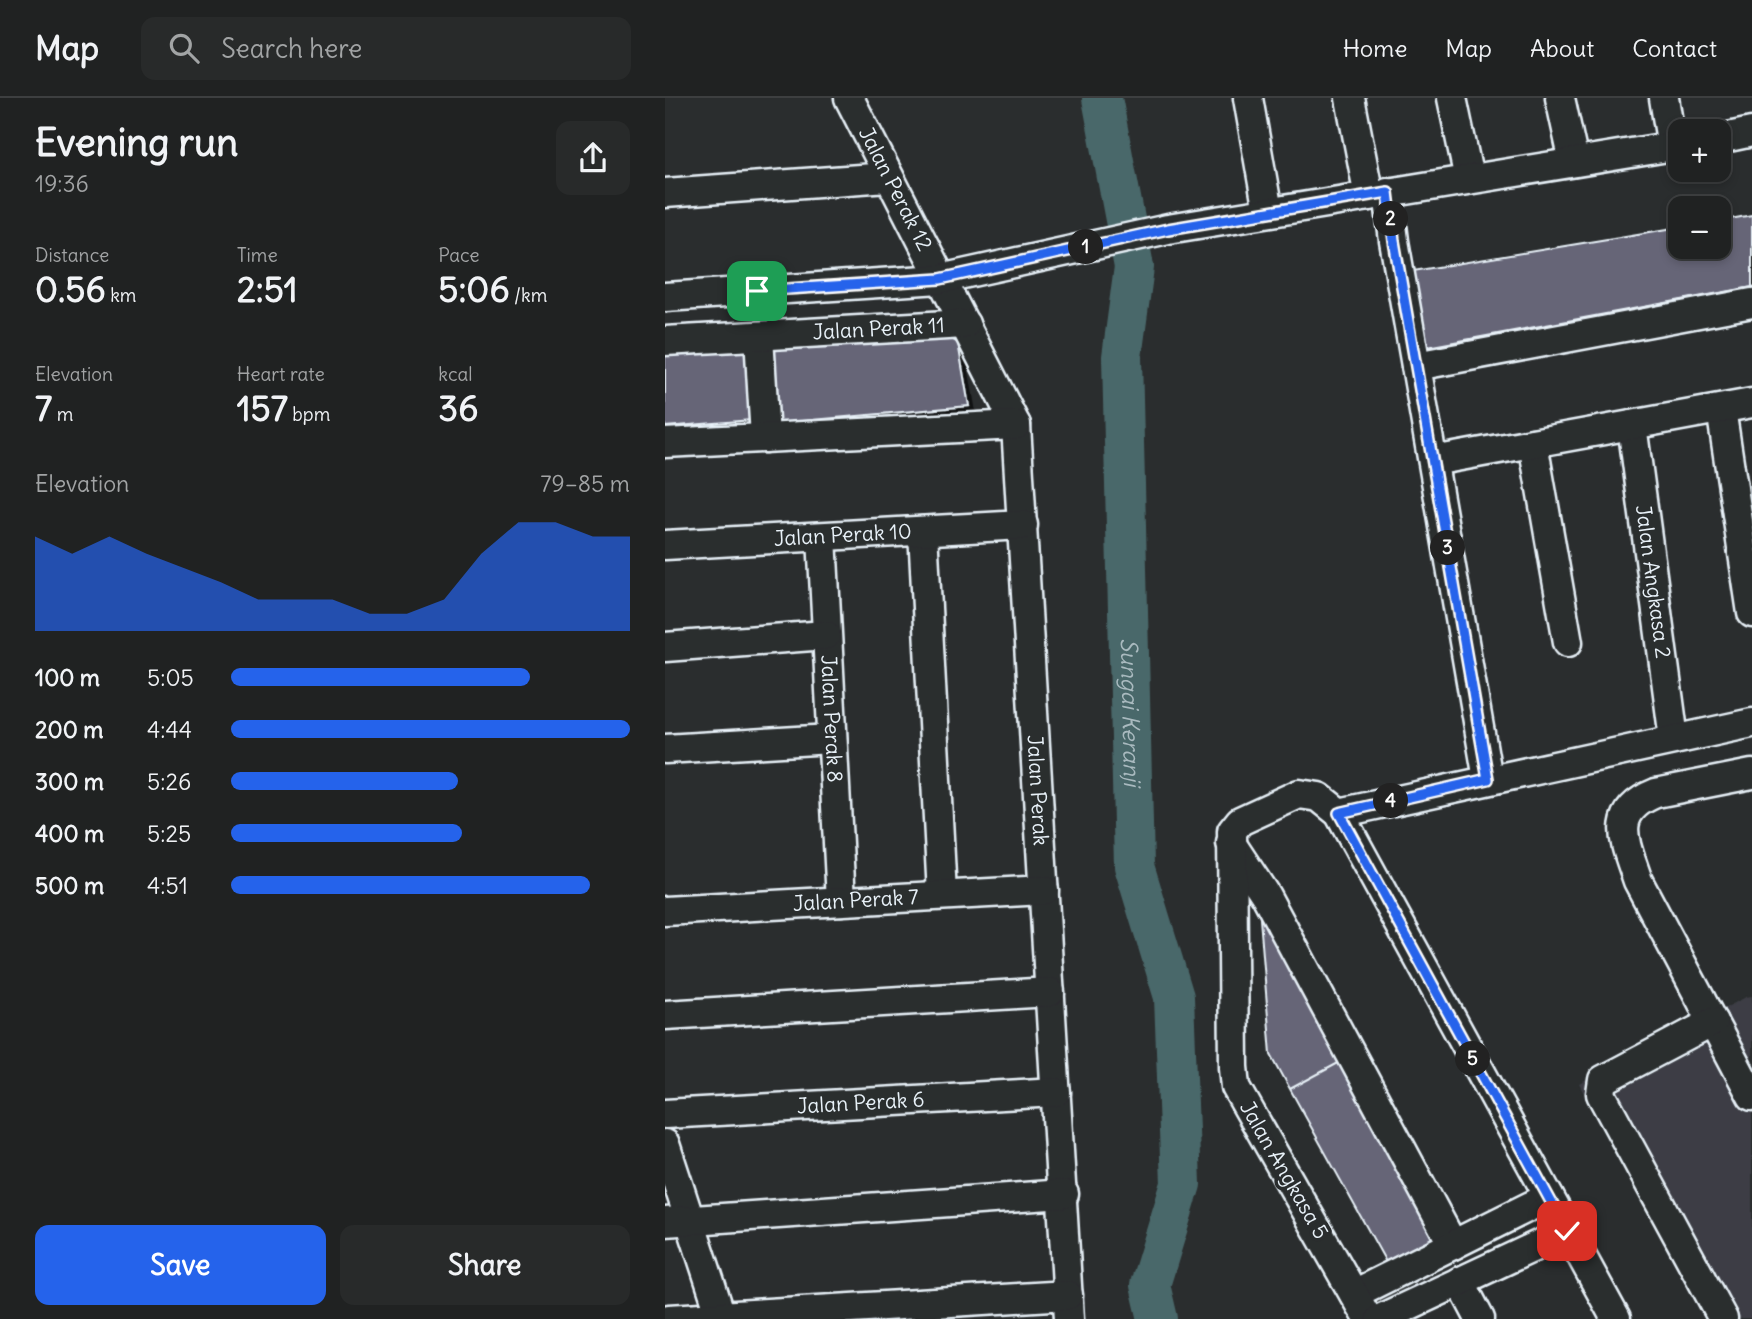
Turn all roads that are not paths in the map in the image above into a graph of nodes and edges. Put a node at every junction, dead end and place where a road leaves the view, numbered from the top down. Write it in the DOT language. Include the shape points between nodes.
graph roads {
  1 [pos="849,98"];
  2 [pos="1248,98"];
  3 [pos="1350,98"];
  4 [pos="1452,98"];
  5 [pos="1560,98"];
  6 [pos="1664,98"];
  7 [pos="1669,119"];
  8 [pos="1752,132"];
  9 [pos="1731,136"];
  10 [pos="1668,147"];
  11 [pos="1574,162"];
  12 [pos="888,177"];
  13 [pos="1469,179"];
  14 [pos="665,193"];
  15 [pos="1378,194"];
  16 [pos="1268,212"];
  17 [pos="940,279"];
  18 [pos="665,297"];
  19 [pos="1752,303"];
  20 [pos="965,324"];
  21 [pos="759,335"];
  22 [pos="665,341"];
  23 [pos="1416,366"];
  24 [pos="1752,403"];
  25 [pos="1721,409"];
  26 [pos="1017,425"];
  27 [pos="1632,425"];
  28 [pos="765,438"];
  29 [pos="665,443"];
  30 [pos="1534,443"];
  31 [pos="1433,461"];
  32 [pos="1023,525"];
  33 [pos="923,531"];
  34 [pos="822,537"];
  35 [pos="665,545"];
  36 [pos="1752,613"];
  37 [pos="826,635"];
  38 [pos="1568,642"];
  39 [pos="665,646"];
  40 [pos="1752,723"];
  41 [pos="831,739"];
  42 [pos="1674,739"];
  43 [pos="665,748"];
  44 [pos="1752,774"];
  45 [pos="1488,779"];
  46 [pos="1339,813"];
  47 [pos="1231,843"];
  48 [pos="1044,890"];
  49 [pos="942,895"];
  50 [pos="841,901"];
  51 [pos="665,911"];
  52 [pos="1050,992"];
  53 [pos="665,1015"];
  54 [pos="1713,1023"];
  55 [pos="1056,1092"];
  56 [pos="1752,1096"];
  57 [pos="665,1115"];
  58 [pos="665,1144"];
  59 [pos="1063,1194"];
  60 [pos="1549,1197"];
  61 [pos="677,1220"];
  62 [pos="1567,1231"];
  63 [pos="1453,1245"];
  64 [pos="1460,1281"];
  65 [pos="1354,1294"];
  66 [pos="1069,1307"];
  67 [pos="722,1317"];
  68 [pos="669,1319"];
  69 [pos="1368,1319"];
  70 [pos="1380,1319"];
  71 [pos="1480,1319"];
  72 [pos="1616,1319"];
  73 [pos="1723,1319"];
  1 -- 12 [label="street, Jalan Perak 12"];
  2 -- 16 [label="street"];
  3 -- 15 [label="street"];
  4 -- 13 [label="street"];
  5 -- 11 [label="street"];
  6 -- 7 [label="street"];
  8 -- 9 [label="street"];
  10 -- 11 [label="street"];
  11 -- 13 [label="street"];
  12 -- 14 [label="street"];
  12 -- 17 [label="street, Jalan Perak 12"];
  13 -- 15 [label="street"];
  15 -- 16 [label="street"];
  15 -- 23 [label="street" via="1394,241"];
  16 -- 17 [label="street"];
  17 -- 18 [label="street"];
  17 -- 20 [label="street, Jalan Perak"];
  19 -- 23 [label="street"];
  20 -- 21 [label="street, Jalan Perak 11"];
  20 -- 26 [label="street, Jalan Perak"];
  21 -- 22 [label="street, Jalan Perak 11"];
  21 -- 28 [label="street"];
  23 -- 31 [label="street"];
  24 -- 25 [label="street"];
  25 -- 27 [label="street"];
  25 -- 36 [label="street"];
  26 -- 28 [label="street"];
  26 -- 32 [label="street, Jalan Perak"];
  27 -- 30 [label="street"];
  27 -- 42 [label="street, Jalan Angkasa 2"];
  28 -- 29 [label="street"];
  30 -- 31 [label="street"];
  30 -- 38 [label="street"];
  31 -- 45 [label="street"];
  32 -- 33 [label="street, Jalan Perak 10"];
  32 -- 48 [label="street, Jalan Perak"];
  33 -- 34 [label="street, Jalan Perak 10"];
  33 -- 49 [label="street"];
  34 -- 35 [label="street, Jalan Perak 10"];
  34 -- 37 [label="street, Jalan Perak 8"];
  37 -- 39 [label="street"];
  37 -- 41 [label="street, Jalan Perak 8"];
  40 -- 42 [label="street"];
  41 -- 43 [label="street"];
  41 -- 50 [label="street, Jalan Perak 8"];
  42 -- 45 [label="street"];
  44 -- 54 [label="street" via="1640,799 1626,812 1623,823 1637,881"];
  45 -- 46 [label="street"];
  46 -- 47 [label="street" via="1319,797 1299,794 1240,821 1232,831"];
  46 -- 60 [label="street"];
  47 -- 63 [label="street" via="1266,895"];
  47 -- 65 [label="street, Jalan Angkasa 5" via="1237,1087"];
  48 -- 49 [label="street, Jalan Perak 7"];
  48 -- 52 [label="street, Jalan Perak"];
  49 -- 50 [label="street, Jalan Perak 7"];
  50 -- 51 [label="street, Jalan Perak 7"];
  52 -- 53 [label="street"];
  52 -- 55 [label="street, Jalan Perak"];
  54 -- 56 [label="street"];
  54 -- 73 [label="street" via="1603,1080 1601,1094"];
  55 -- 57 [label="street, Jalan Perak 6"];
  55 -- 59 [label="street, Jalan Perak"];
  58 -- 61 [label="street"];
  59 -- 61 [label="street"];
  59 -- 66 [label="street, Jalan Perak"];
  60 -- 62 [label="street"];
  60 -- 63 [label="street"];
  61 -- 67 [label="street"];
  62 -- 64 [label="street"];
  62 -- 72 [label="street"];
  63 -- 65 [label="street"];
  64 -- 70 [label="street"];
  64 -- 71 [label="street"];
  65 -- 69 [label="street, Jalan Angkasa 5"];
  66 -- 67 [label="street"];
  67 -- 68 [label="street"];
}
